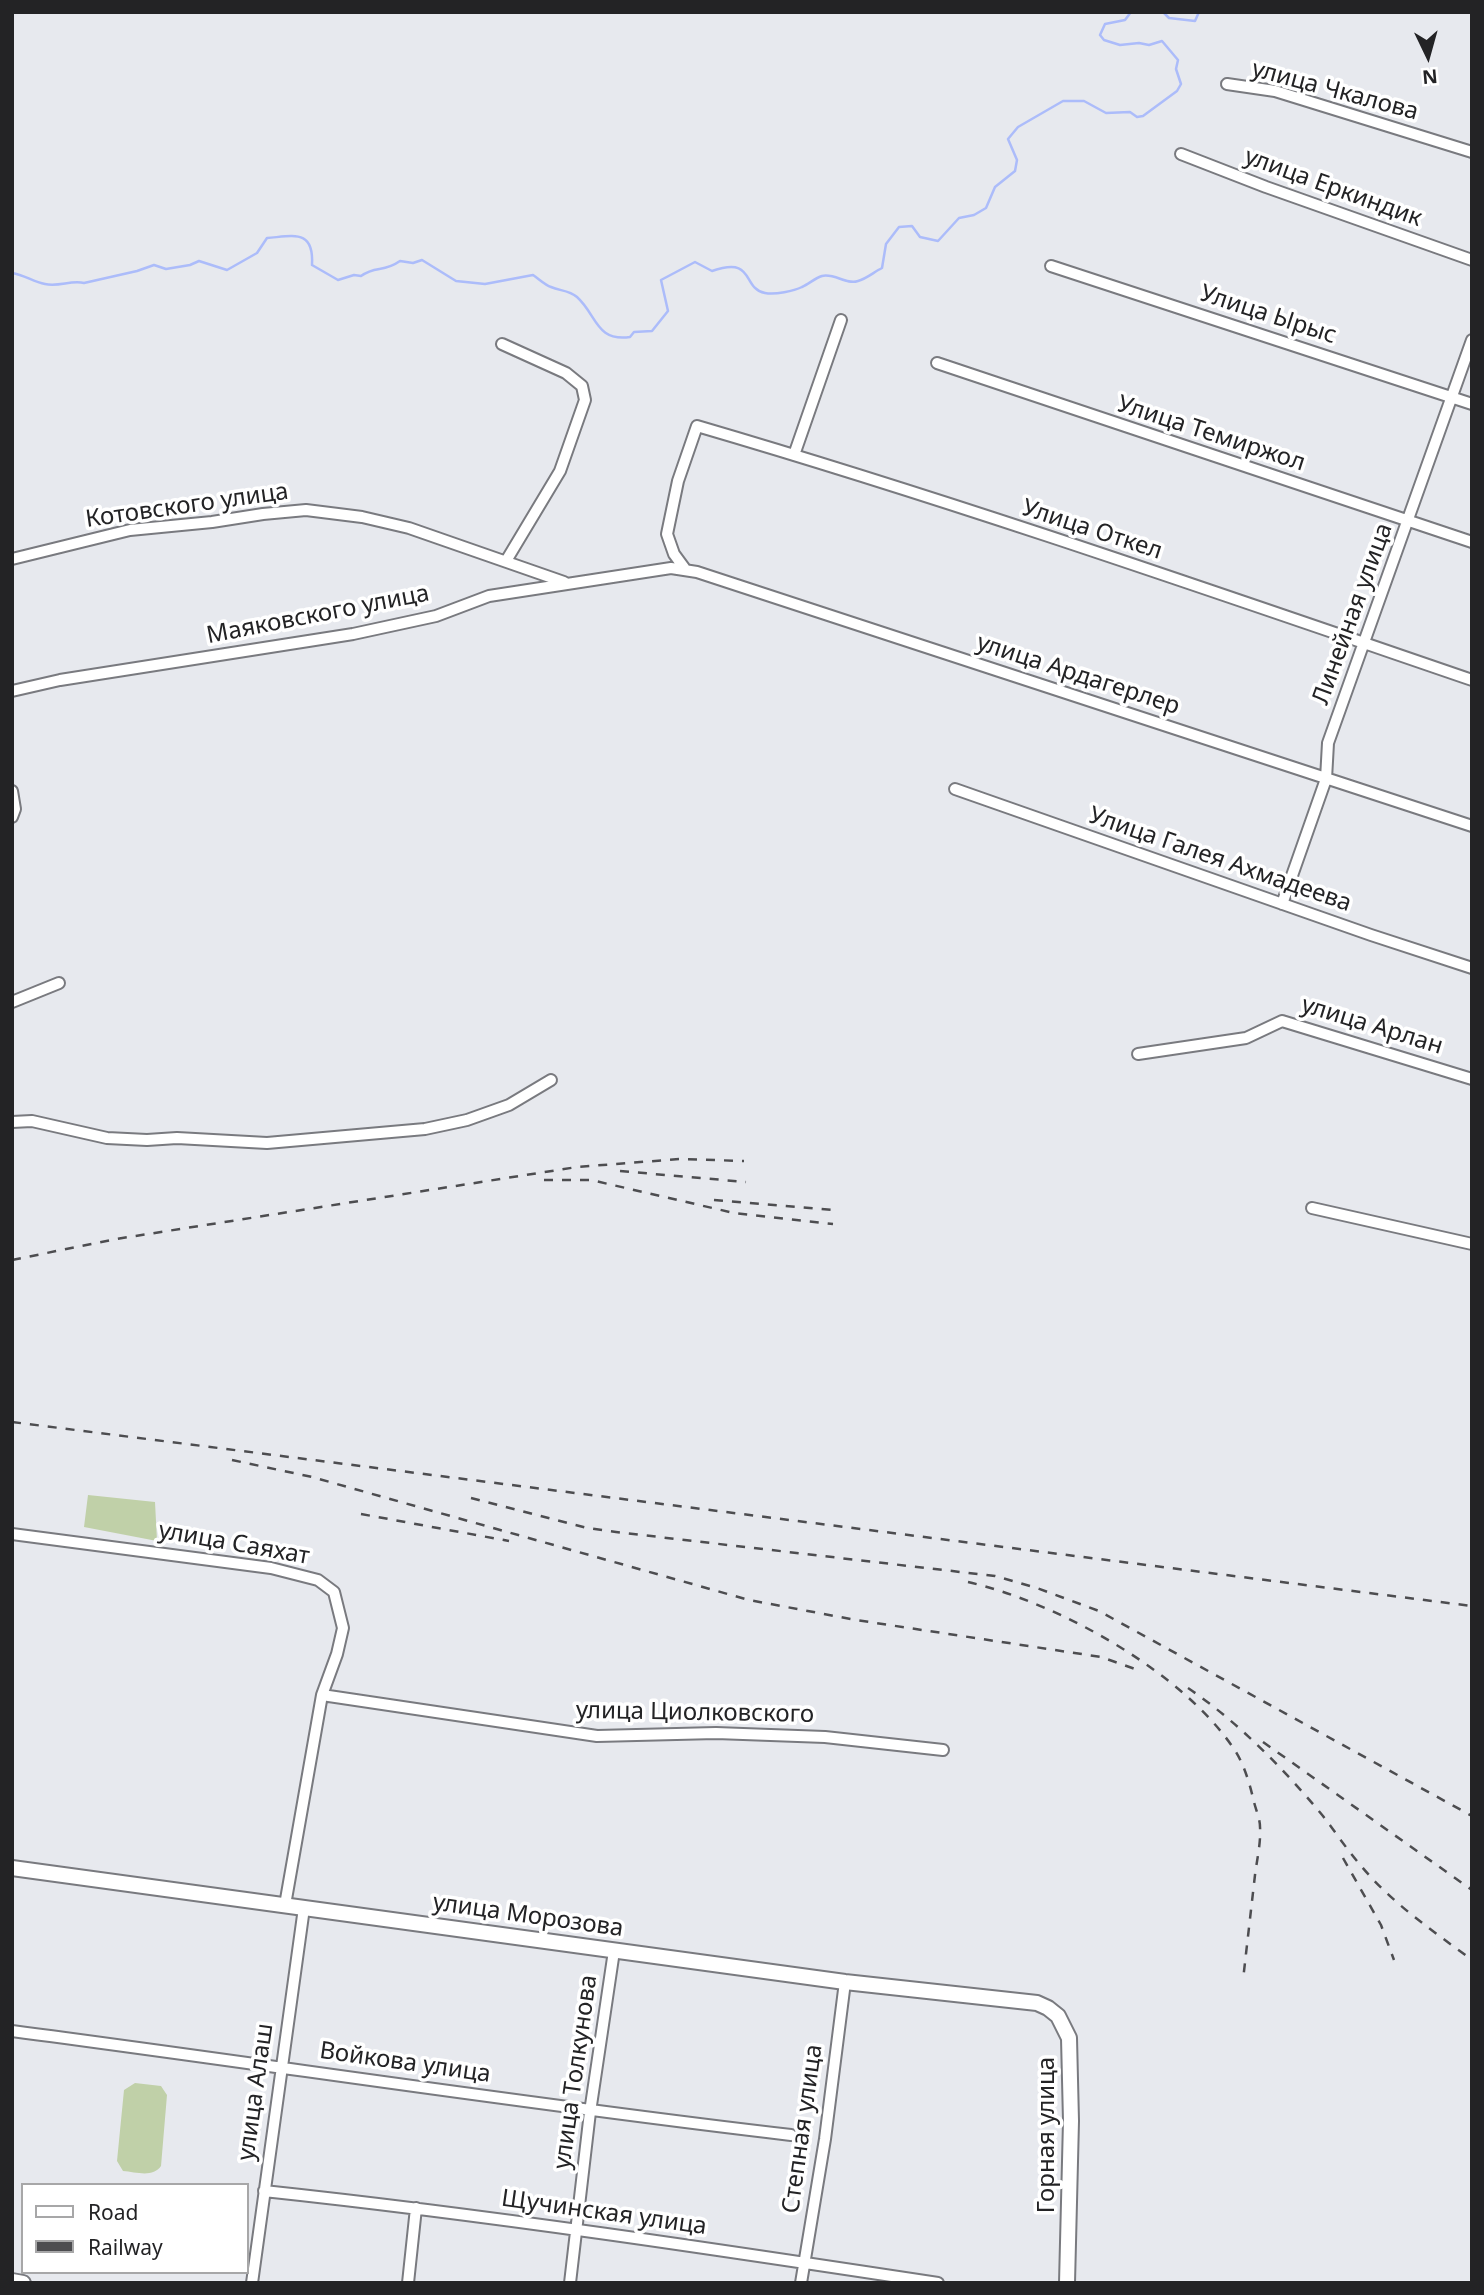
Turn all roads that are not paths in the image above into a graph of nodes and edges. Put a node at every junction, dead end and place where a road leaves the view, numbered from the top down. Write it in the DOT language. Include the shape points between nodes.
graph roads {
  1 [pos="1227,84"];
  2 [pos="1472,152"];
  3 [pos="1181,154"];
  4 [pos="1472,260"];
  5 [pos="1051,266"];
  6 [pos="841,320"];
  7 [pos="1472,340"];
  8 [pos="502,344"];
  9 [pos="937,363"];
  10 [pos="1452,397"];
  11 [pos="1472,404"];
  12 [pos="794,455"];
  13 [pos="1409,521"];
  14 [pos="1472,542"];
  15 [pos="12,559"];
  16 [pos="506,561"];
  17 [pos="671,568"];
  18 [pos="685,569"];
  19 [pos="568,583"];
  20 [pos="1364,643"];
  21 [pos="1472,680"];
  22 [pos="12,691"];
  23 [pos="1326,779"];
  24 [pos="955,789"];
  25 [pos="12,791"];
  26 [pos="12,817"];
  27 [pos="1472,826"];
  28 [pos="1282,904"];
  29 [pos="1472,968"];
  30 [pos="59,983"];
  31 [pos="12,1002"];
  32 [pos="1138,1054"];
  33 [pos="1472,1079"];
  34 [pos="551,1080"];
  35 [pos="12,1122"];
  36 [pos="1312,1208"];
  37 [pos="1472,1244"];
  38 [pos="12,1534"];
  39 [pos="321,1695"];
  40 [pos="943,1750"];
  41 [pos="12,1868"];
  42 [pos="285,1905"];
  43 [pos="304,1908"];
  44 [pos="614,1951"];
  45 [pos="845,1982"];
  46 [pos="1037,2003"];
  47 [pos="12,2031"];
  48 [pos="281,2067"];
  49 [pos="590,2112"];
  50 [pos="791,2135"];
  51 [pos="264,2191"];
  52 [pos="416,2208"];
  53 [pos="576,2229"];
  54 [pos="804,2263"];
  55 [pos="12,2281"];
  56 [pos="23,2283"];
  57 [pos="252,2283"];
  58 [pos="408,2283"];
  59 [pos="570,2283"];
  60 [pos="801,2283"];
  61 [pos="938,2283"];
  62 [pos="1067,2283"];
  1 -- 2 [label="street, улица Чкалова" via="1275,91"];
  3 -- 4 [label="street, улица Еркиндик"];
  5 -- 10 [label="street, Улица Ырыс"];
  6 -- 12 [label="street"];
  7 -- 10 [label="street, Линейная улица"];
  8 -- 16 [label="street" via="566,373 582,386 585,400 560,471"];
  9 -- 13 [label="street, Улица Темиржол"];
  10 -- 11 [label="street, Улица Ырыс"];
  10 -- 13 [label="street, Линейная улица"];
  12 -- 18 [label="street, Улица Откел" via="697,426 678,481 667,534"];
  12 -- 20 [label="street, Улица Откел"];
  13 -- 14 [label="street, Улица Темиржол"];
  13 -- 20 [label="street, Линейная улица"];
  15 -- 16 [label="street, Котовского улица" via="130,530 306,510 409,528"];
  16 -- 19 [label="street, Котовского улица"];
  17 -- 18 [label="street, улица Ардагерлер"];
  17 -- 19 [label="street, Маяковского улица"];
  18 -- 23 [label="street, улица Ардагерлер"];
  19 -- 22 [label="street, Маяковского улица" via="489,596 398,626"];
  20 -- 21 [label="street, Улица Откел"];
  20 -- 23 [label="street, Линейная улица" via="1328,743"];
  23 -- 27 [label="street, улица Ардагерлер"];
  23 -- 28 [label="street, Линейная улица"];
  24 -- 28 [label="street, Улица Галея Ахмадеева"];
  25 -- 26 [label="street"];
  28 -- 29 [label="street, Улица Галея Ахмадеева"];
  30 -- 31 [label="street"];
  32 -- 33 [label="street, улица Арлан" via="1246,1038 1282,1021"];
  34 -- 35 [label="street" via="509,1105 467,1120 425,1129 267,1143 107,1138"];
  36 -- 37 [label="street"];
  38 -- 39 [label="street, улица Саяхат" via="271,1569 318,1580 334,1592 343,1628"];
  39 -- 40 [label="street, улица Циолковского" via="597,1736 716,1733 825,1737"];
  39 -- 42 [label="street, улица Саяхат"];
  41 -- 42 [label="main road, улица Морозова"];
  42 -- 43 [label="main road, улица Морозова"];
  43 -- 44 [label="main road, улица Морозова"];
  43 -- 48 [label="street, улица Алаш"];
  44 -- 45 [label="main road, улица Морозова"];
  44 -- 49 [label="street, улица Толкунова"];
  45 -- 46 [label="main road, улица Морозова"];
  45 -- 54 [label="street, Степная улица"];
  46 -- 62 [label="main road, Горная улица" via="1058,2016 1069,2038"];
  47 -- 48 [label="street, Войкова улица"];
  48 -- 49 [label="street, Войкова улица"];
  48 -- 51 [label="street, улица Алаш"];
  49 -- 50 [label="street, Войкова улица"];
  49 -- 53 [label="street, улица Толкунова"];
  51 -- 52 [label="street, Щучинская улица"];
  51 -- 57 [label="street, улица Алаш"];
  52 -- 53 [label="street, Щучинская улица"];
  52 -- 58 [label="street"];
  53 -- 54 [label="street, Щучинская улица"];
  53 -- 59 [label="street, улица Толкунова"];
  54 -- 60 [label="street, Степная улица"];
  54 -- 61 [label="street, Щучинская улица"];
  55 -- 56 [label="main road"];
}
